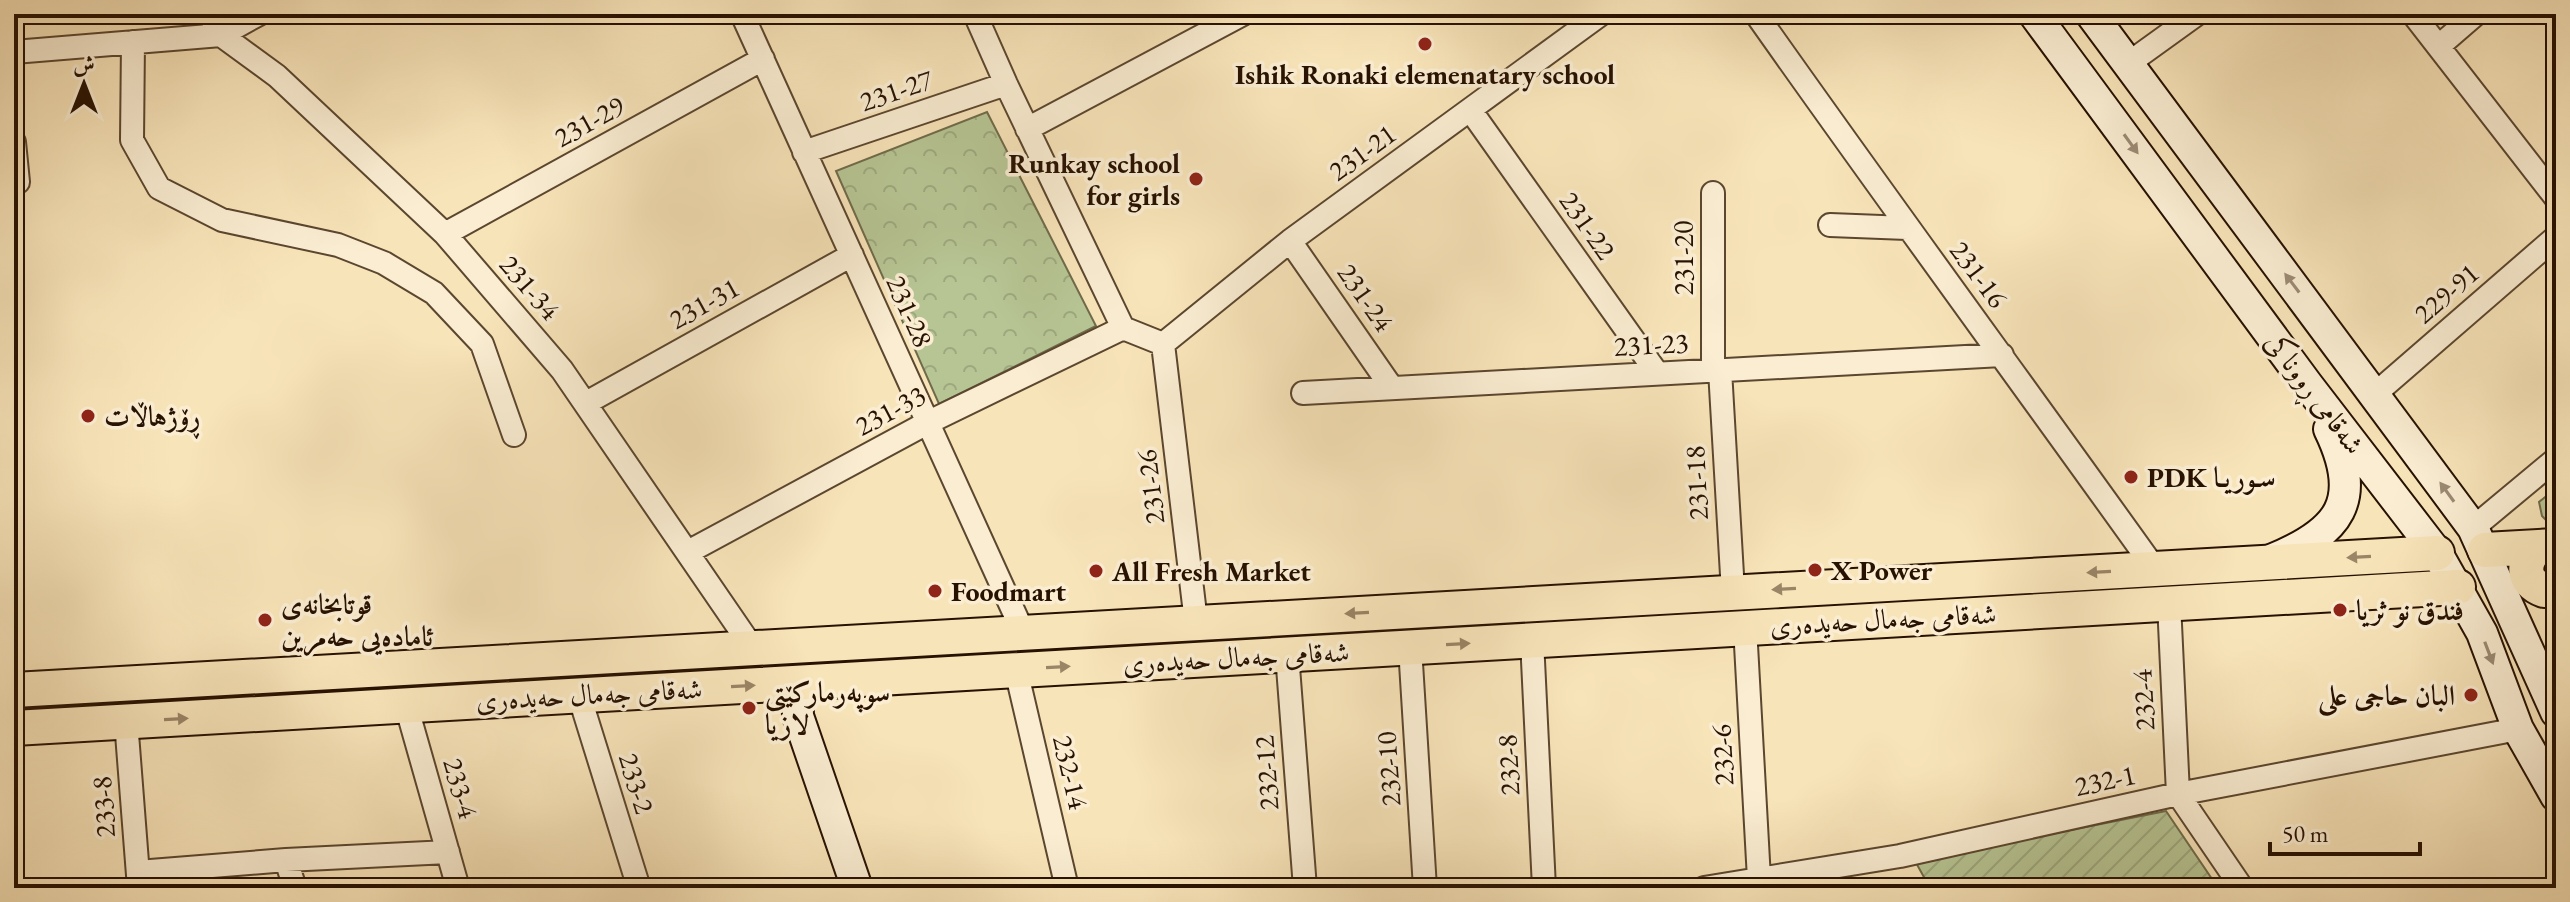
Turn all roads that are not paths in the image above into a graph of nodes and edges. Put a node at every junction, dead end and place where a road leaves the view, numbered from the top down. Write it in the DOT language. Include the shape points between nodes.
graph roads {
  1 [pos="209,14"];
  2 [pos="259,14"];
  3 [pos="742,14"];
  4 [pos="975,14"];
  5 [pos="1243,14"];
  6 [pos="1601,14"];
  7 [pos="1756,14"];
  8 [pos="2034,14"];
  9 [pos="2091,14"];
  10 [pos="2197,14"];
  11 [pos="2413,14"];
  12 [pos="2476,14"];
  13 [pos="221,35"];
  14 [pos="133,42"];
  15 [pos="2439,46"];
  16 [pos="14,52"];
  17 [pos="763,59"];
  18 [pos="2132,68"];
  19 [pos="1006,84"];
  20 [pos="2100,101"];
  21 [pos="1471,111"];
  22 [pos="1027,129"];
  23 [pos="14,142"];
  24 [pos="804,152"];
  25 [pos="18,182"];
  26 [pos="1713,193"];
  27 [pos="2556,198"];
  28 [pos="1830,225"];
  29 [pos="1907,228"];
  30 [pos="445,234"];
  31 [pos="2556,237"];
  32 [pos="1290,241"];
  33 [pos="852,255"];
  34 [pos="1123,328"];
  35 [pos="1163,344"];
  36 [pos="2002,355"];
  37 [pos="1717,370"];
  38 [pos="1657,373"];
  39 [pos="2307,384"];
  40 [pos="1392,388"];
  41 [pos="1303,393"];
  42 [pos="2375,394"];
  43 [pos="586,403"];
  44 [pos="927,423"];
  45 [pos="514,435"];
  46 [pos="2556,459"];
  47 [pos="2479,539"];
  48 [pos="2547,547"];
  49 [pos="688,552"];
  50 [pos="2424,554"];
  51 [pos="2264,563"];
  52 [pos="2155,569"];
  53 [pos="2458,587"];
  54 [pos="2413,589"];
  55 [pos="2550,590"];
  56 [pos="1733,592"];
  57 [pos="2502,592"];
  58 [pos="1581,601"];
  59 [pos="2169,603"];
  60 [pos="1196,622"];
  61 [pos="1745,627"];
  62 [pos="1023,632"];
  63 [pos="1583,637"];
  64 [pos="1532,640"];
  65 [pos="752,647"];
  66 [pos="1410,647"];
  67 [pos="1287,654"];
  68 [pos="1016,670"];
  69 [pos="797,682"];
  70 [pos="14,690"];
  71 [pos="579,695"];
  72 [pos="406,705"];
  73 [pos="2556,712"];
  74 [pos="126,721"];
  75 [pos="14,728"];
  76 [pos="2518,729"];
  77 [pos="2178,794"];
  78 [pos="2556,796"];
  79 [pos="448,852"];
  80 [pos="286,860"];
  81 [pos="1759,879"];
  82 [pos="139,880"];
  83 [pos="295,888"];
  84 [pos="458,888"];
  85 [pos="639,888"];
  86 [pos="857,888"];
  87 [pos="1067,888"];
  88 [pos="1305,888"];
  89 [pos="1425,888"];
  90 [pos="1544,888"];
  91 [pos="1704,888"];
  92 [pos="2242,888"];
  1 -- 13 [label="street, 231-34"];
  2 -- 13 [label="street"];
  3 -- 17 [label="street, 231-28"];
  4 -- 19 [label="street"];
  5 -- 22 [label="street"];
  6 -- 21 [label="street, 231-21"];
  7 -- 29 [label="street, 231-16"];
  8 -- 20 [label="main road, شەقامی ڕووناکی"];
  9 -- 18 [label="main road, شەقامی ڕووناکی"];
  10 -- 18 [label="street"];
  11 -- 15 [label="street"];
  12 -- 15 [label="street"];
  13 -- 14 [label="street"];
  13 -- 30 [label="street, 231-34" via="277,76"];
  14 -- 16 [label="street"];
  14 -- 45 [label="street" via="132,140 159,188 222,220 338,245 384,263 434,293 482,344"];
  15 -- 27 [label="street"];
  17 -- 24 [label="street, 231-28"];
  17 -- 30 [label="street, 231-29"];
  18 -- 20 [label="main road"];
  42 -- 18 [label="main road, شەقامی ڕووناکی, one-way"];
  19 -- 22 [label="street"];
  19 -- 24 [label="street, 231-27"];
  20 -- 39 [label="main road, شەقامی ڕووناکی, one-way"];
  21 -- 32 [label="street, 231-21"];
  21 -- 38 [label="street, 231-22"];
  22 -- 34 [label="street"];
  23 -- 25 [label="street"];
  24 -- 33 [label="street, 231-28"];
  26 -- 37 [label="street, 231-20"];
  28 -- 29 [label="street"];
  29 -- 36 [label="street, 231-16"];
  30 -- 43 [label="street, 231-34"];
  31 -- 42 [label="street, 229-91"];
  32 -- 35 [label="street, 231-21"];
  32 -- 40 [label="street, 231-24"];
  33 -- 43 [label="street, 231-31"];
  33 -- 44 [label="street, 231-28"];
  34 -- 35 [label="street"];
  34 -- 44 [label="street, 231-33"];
  35 -- 60 [label="street, 231-26"];
  36 -- 37 [label="street, 231-23"];
  36 -- 52 [label="street, 231-16"];
  37 -- 38 [label="street, 231-23"];
  37 -- 56 [label="street, 231-18"];
  38 -- 40 [label="street, 231-23"];
  39 -- 50 [label="main road, شەقامی ڕووناکی"];
  39 -- 51 [label="main road" via="2344,470 2341,509 2317,538"];
  40 -- 41 [label="street, 231-23"];
  47 -- 42 [label="main road, شەقامی ڕووناکی, one-way"];
  43 -- 49 [label="street, 231-34"];
  44 -- 49 [label="street, 231-33"];
  44 -- 62 [label="street, 231-28"];
  46 -- 47 [label="street"];
  47 -- 48 [label="main road"];
  47 -- 57 [label="main road, شەقامی ڕووناکی"];
  48 -- 55 [label="main road" via="2530,554 2525,568 2531,582"];
  49 -- 65 [label="street, 231-34"];
  50 -- 51 [label="main road, شەقامی جەمال حەیدەری, one-way"];
  50 -- 53 [label="main road, شەقامی ڕووناکی"];
  50 -- 54 [label="main road" via="2420,559 2425,571"];
  51 -- 52 [label="main road, شەقامی جەمال حەیدەری"];
  52 -- 56 [label="main road, شەقامی جەمال حەیدەری, one-way"];
  53 -- 54 [label="main road, شەقامی جەمال حەیدەری"];
  53 -- 76 [label="main road, شەقامی ڕووناکی, one-way" via="2482,633"];
  54 -- 59 [label="main road, شەقامی جەمال حەیدەری"];
  55 -- 57 [label="main road"];
  56 -- 58 [label="main road, شەقامی جەمال حەیدەری"];
  57 -- 73 [label="main road, شەقامی ڕووناکی"];
  58 -- 60 [label="main road, شەقامی جەمال حەیدەری, one-way"];
  58 -- 63 [label="main road"];
  59 -- 61 [label="main road, شەقامی جەمال حەیدەری"];
  59 -- 77 [label="street, 232-4"];
  60 -- 62 [label="main road, شەقامی جەمال حەیدەری"];
  61 -- 63 [label="main road, شەقامی جەمال حەیدەری"];
  61 -- 81 [label="street, 232-6"];
  62 -- 65 [label="main road, شەقامی جەمال حەیدەری"];
  63 -- 64 [label="main road, شەقامی جەمال حەیدەری"];
  66 -- 64 [label="main road, شەقامی جەمال حەیدەری, one-way"];
  64 -- 90 [label="street, 232-8"];
  65 -- 70 [label="main road, شەقامی جەمال حەیدەری"];
  66 -- 67 [label="main road, شەقامی جەمال حەیدەری"];
  66 -- 89 [label="street, 232-10"];
  68 -- 67 [label="main road, شەقامی جەمال حەیدەری, one-way"];
  67 -- 88 [label="street, 232-12"];
  68 -- 69 [label="main road, شەقامی جەمال حەیدەری"];
  68 -- 87 [label="street, 232-14"];
  71 -- 69 [label="main road, شەقامی جەمال حەیدەری, one-way"];
  69 -- 86 [label="main road" via="798,716"];
  71 -- 72 [label="main road, شەقامی جەمال حەیدەری"];
  71 -- 85 [label="street, 233-2"];
  74 -- 72 [label="main road, شەقامی جەمال حەیدەری, one-way"];
  72 -- 79 [label="street, 233-4"];
  74 -- 75 [label="main road, شەقامی جەمال حەیدەری"];
  74 -- 82 [label="street, 233-8"];
  76 -- 77 [label="street, 232-1"];
  76 -- 78 [label="main road, شەقامی ڕووناکی"];
  77 -- 81 [label="street, 232-1" via="1900,856"];
  77 -- 92 [label="street"];
  79 -- 80 [label="street"];
  79 -- 84 [label="street, 233-4"];
  80 -- 82 [label="street"];
  80 -- 83 [label="street"];
  81 -- 91 [label="street, 232-1"];
}
